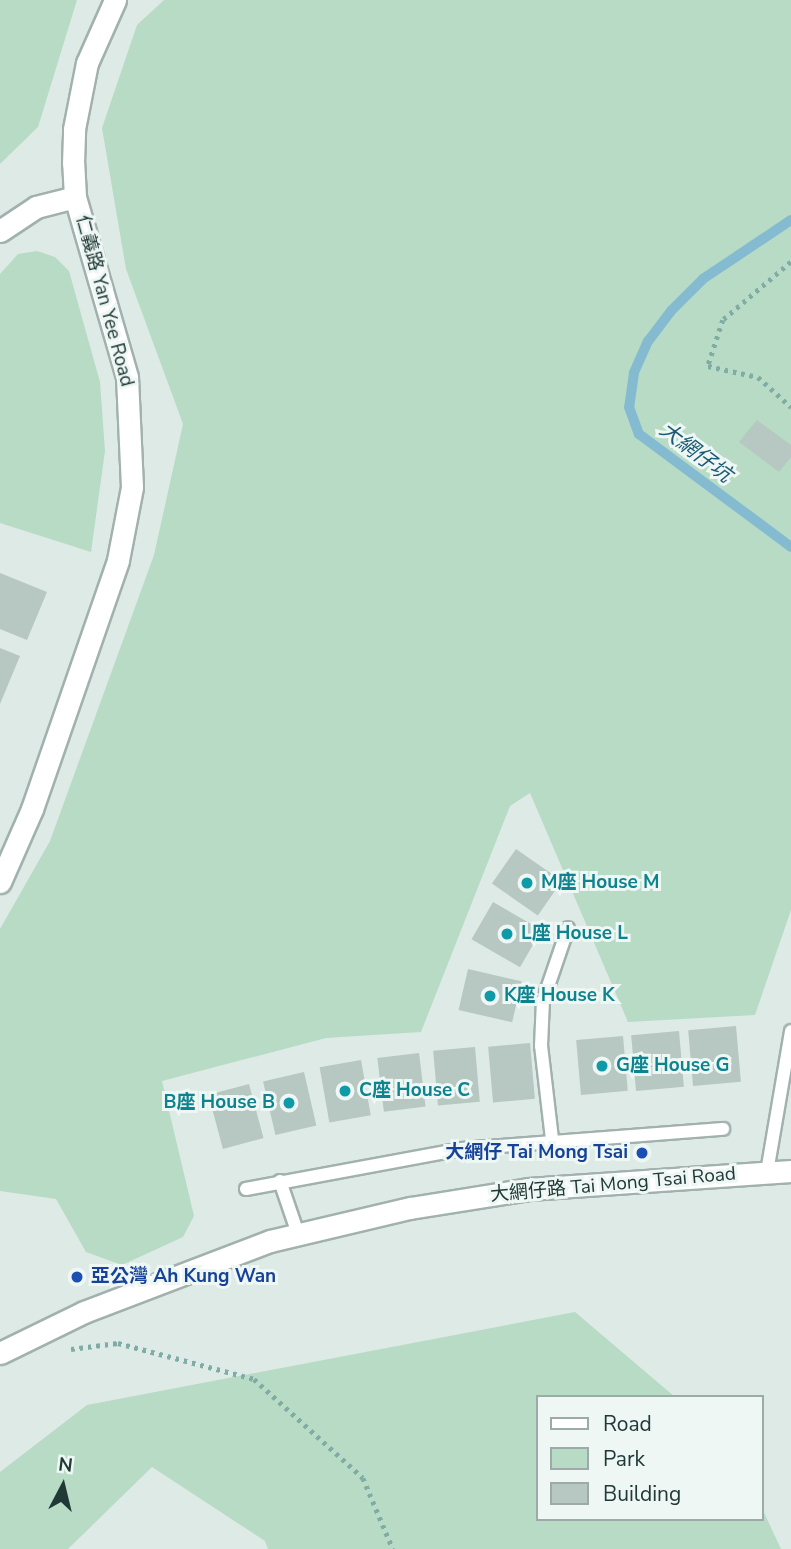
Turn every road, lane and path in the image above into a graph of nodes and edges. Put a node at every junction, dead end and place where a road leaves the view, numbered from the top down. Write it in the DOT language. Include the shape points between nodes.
graph roads {
  1 [pos="115,0"];
  2 [pos="75,197"];
  3 [pos="0,231"];
  4 [pos="791,262"];
  5 [pos="791,407"];
  6 [pos="0,881"];
  7 [pos="568,928"];
  8 [pos="791,1031"];
  9 [pos="723,1129"];
  10 [pos="552,1139"];
  11 [pos="791,1171"];
  12 [pos="767,1172"];
  13 [pos="280,1181"];
  14 [pos="246,1189"];
  15 [pos="298,1234"];
  16 [pos="66,1349"];
  17 [pos="0,1353"];
  18 [pos="393,1549"];
  1 -- 2 [label="street, 仁義路 Yan Yee Road" via="99,32 79,96"];
  2 -- 3 [label="street" via="36,207"];
  2 -- 6 [label="street, 仁義路 Yan Yee Road" via="127,377 132,487 118,560 32,809"];
  4 -- 5 [label="path" via="723,320 708,366 758,377"];
  7 -- 10 [label="lane" via="543,1001 541,1046"];
  8 -- 12 [label="lane"];
  9 -- 10 [label="lane"];
  10 -- 13 [label="lane" via="435,1153"];
  11 -- 12 [label="street, 大網仔路 Tai Mong Tsai Road"];
  12 -- 15 [label="street, 大網仔路 Tai Mong Tsai Road" via="528,1189 410,1208"];
  13 -- 14 [label="lane"];
  13 -- 15 [label="lane"];
  15 -- 17 [label="street, 大網仔路 Tai Mong Tsai Road" via="84,1312"];
  16 -- 18 [label="path" via="118,1343 254,1380 363,1478"];
}
